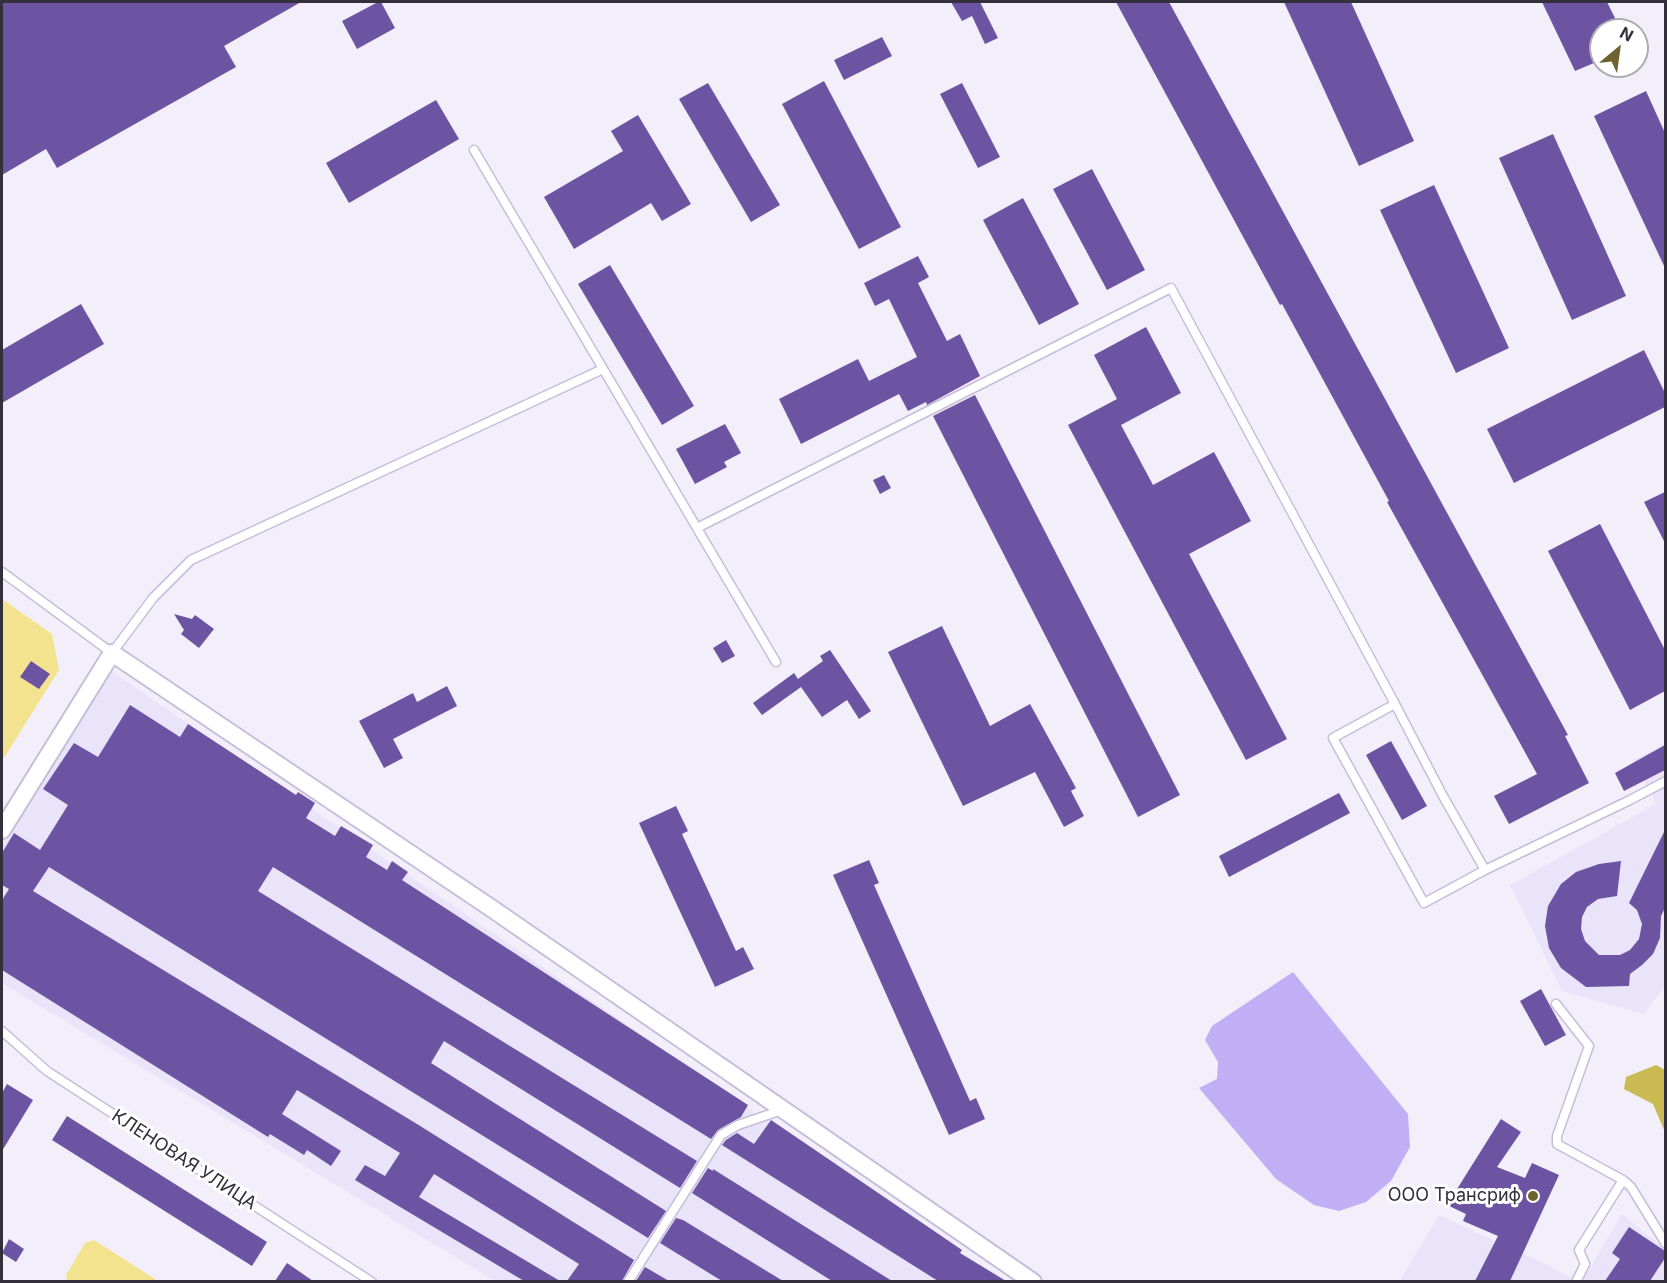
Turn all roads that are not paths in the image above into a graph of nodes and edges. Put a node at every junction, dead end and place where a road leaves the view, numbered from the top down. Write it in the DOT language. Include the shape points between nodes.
graph roads {
  1 [pos="474,150"];
  2 [pos="603,369"];
  3 [pos="697,528"];
  4 [pos="2,572"];
  5 [pos="112,653"];
  6 [pos="776,662"];
  7 [pos="1395,704"];
  8 [pos="1665,781"];
  9 [pos="2,830"];
  10 [pos="1485,870"];
  11 [pos="1556,1004"];
  12 [pos="2,1031"];
  13 [pos="782,1110"];
  14 [pos="1623,1180"];
  15 [pos="1665,1244"];
  16 [pos="372,1281"];
  17 [pos="628,1281"];
  18 [pos="1033,1281"];
  19 [pos="1576,1281"];
  1 -- 2 [label="lane"];
  2 -- 3 [label="lane"];
  2 -- 5 [label="lane" via="191,560 153,598"];
  3 -- 6 [label="lane"];
  3 -- 7 [label="lane" via="1171,288"];
  4 -- 5 [label="lane"];
  5 -- 9 [label="street"];
  5 -- 13 [label="street"];
  7 -- 10 [label="lane"];
  7 -- 10 [label="lane" via="1334,738 1339,748 1424,903"];
  8 -- 10 [label="lane"];
  11 -- 14 [label="lane" via="1589,1047 1557,1144"];
  12 -- 16 [label="lane, КЛЕНОВАЯ УЛИЦА" via="47,1071"];
  13 -- 17 [label="lane" via="721,1135"];
  13 -- 18 [label="street"];
  14 -- 15 [label="lane" via="1631,1186"];
  14 -- 19 [label="lane" via="1579,1250 1585,1264"];
}
